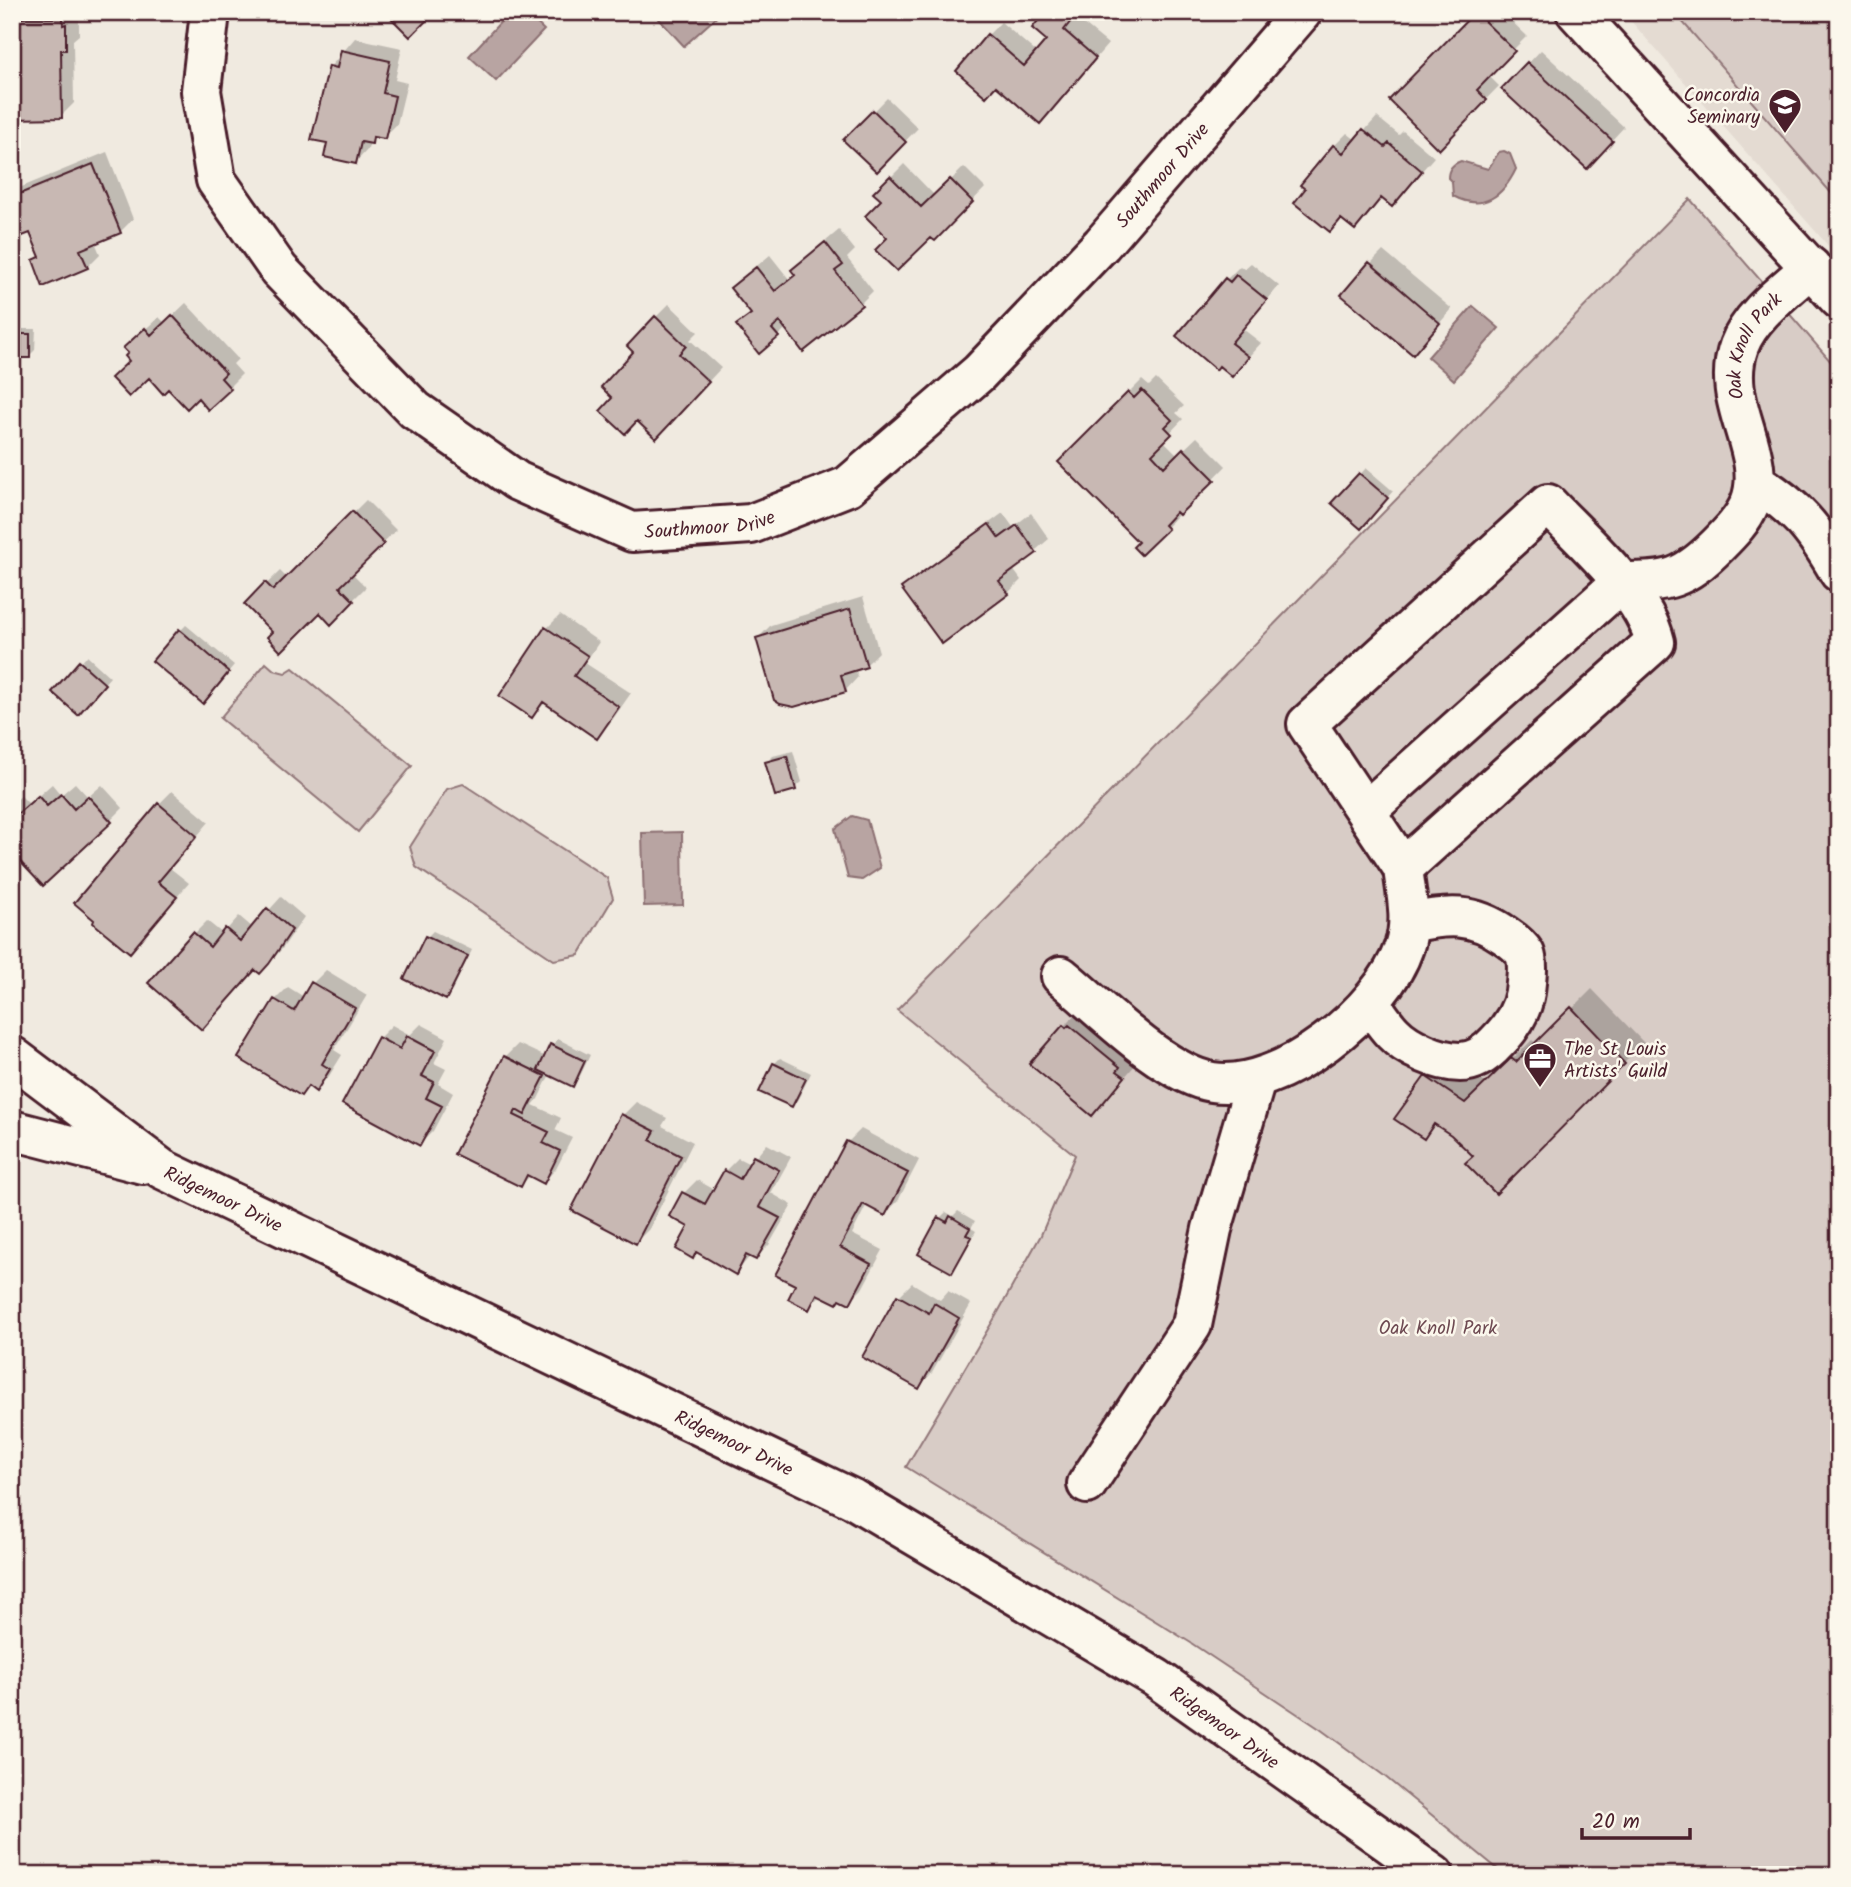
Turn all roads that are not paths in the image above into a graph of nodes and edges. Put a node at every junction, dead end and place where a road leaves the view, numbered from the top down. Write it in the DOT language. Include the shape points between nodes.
graph roads {
  1 [pos="210,12"];
  2 [pos="1302,12"];
  3 [pos="1576,12"];
  4 [pos="1811,267"];
  5 [pos="1839,299"];
  6 [pos="1755,482"];
  7 [pos="1839,572"];
  8 [pos="1622,582"];
  9 [pos="1366,811"];
  10 [pos="1403,868"];
  11 [pos="1409,923"];
  12 [pos="1061,976"];
  13 [pos="1370,1003"];
  14 [pos="12,1056"];
  15 [pos="1256,1080"];
  16 [pos="12,1130"];
  17 [pos="162,1168"];
  18 [pos="1087,1484"];
  19 [pos="1434,1875"];
  1 -- 2 [label="street, Southmoor Drive" via="201,92 216,180 279,270 415,410 517,481 632,532 751,524 848,486 979,373 1102,244"];
  3 -- 4 [label="street"];
  4 -- 5 [label="street"];
  4 -- 6 [label="street, Oak Knoll Park" via="1748,329 1733,372 1735,402 1751,450"];
  6 -- 7 [label="street" via="1797,512 1820,538"];
  6 -- 8 [label="street, Oak Knoll Park" via="1738,524 1683,574 1662,582"];
  8 -- 9 [label="street"];
  8 -- 9 [label="street" via="1548,504 1307,724"];
  8 -- 10 [label="street" via="1651,623 1656,642"];
  9 -- 10 [label="street"];
  10 -- 11 [label="street"];
  11 -- 13 [label="street" via="1398,963"];
  11 -- 13 [label="street" via="1470,918 1515,942 1525,955 1527,975 1517,1017 1491,1049 1461,1062 1418,1050 1394,1034"];
  12 -- 15 [label="street" via="1162,1060 1189,1075 1211,1082"];
  13 -- 15 [label="street" via="1310,1052"];
  14 -- 17 [label="street, Ridgemoor Drive"];
  15 -- 18 [label="street" via="1212,1229 1192,1325"];
  16 -- 17 [label="street"];
  17 -- 19 [label="street, Ridgemoor Drive" via="853,1499 1156,1678"];
}
